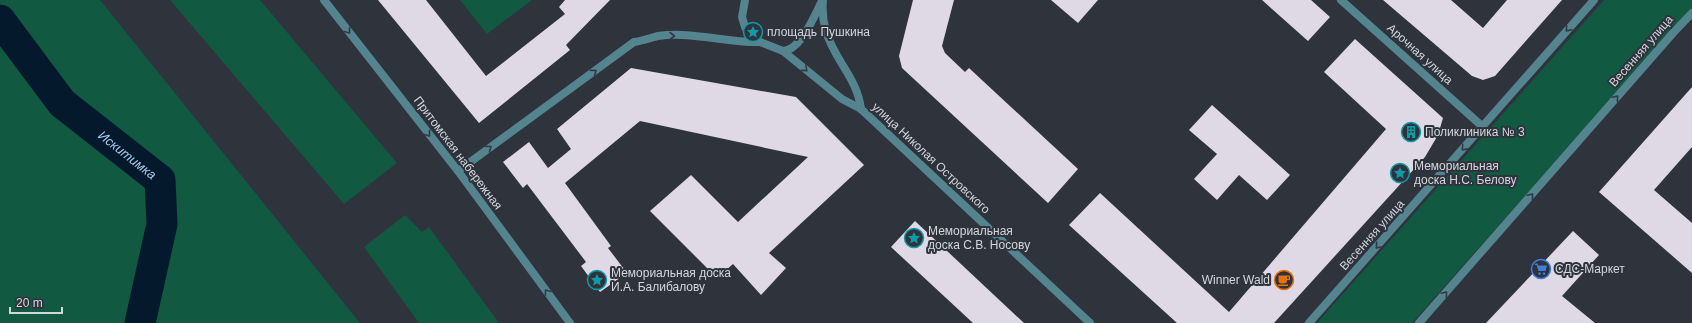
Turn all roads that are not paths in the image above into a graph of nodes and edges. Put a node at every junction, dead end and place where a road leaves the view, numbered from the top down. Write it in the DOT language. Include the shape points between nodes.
graph roads {
  1 [pos="324,0"];
  2 [pos="745,0"];
  3 [pos="823,0"];
  4 [pos="1341,0"];
  5 [pos="1594,0"];
  6 [pos="1692,13"];
  7 [pos="760,42"];
  8 [pos="783,51"];
  9 [pos="861,109"];
  10 [pos="1484,127"];
  11 [pos="458,172"];
  12 [pos="570,323"];
  13 [pos="1090,323"];
  14 [pos="1309,323"];
  15 [pos="1420,323"];
  1 -- 11 [label="street, Притомская набережная, one-way"];
  2 -- 7 [label="street" via="742,17 744,27"];
  3 -- 8 [label="street" via="797,45"];
  3 -- 9 [label="street" via="826,31 856,88"];
  4 -- 10 [label="street, Арочная улица"];
  5 -- 10 [label="street, Весенняя улица, one-way"];
  15 -- 6 [label="street, Весенняя улица, one-way"];
  7 -- 8 [label="street, улица Николая Островского"];
  11 -- 7 [label="street, one-way" via="634,42 659,36"];
  8 -- 9 [label="street, улица Николая Островского, one-way" via="842,100"];
  9 -- 13 [label="street, улица Николая Островского"];
  10 -- 14 [label="street, Весенняя улица, one-way"];
  12 -- 11 [label="street, Притомская набережная, one-way"];
}
